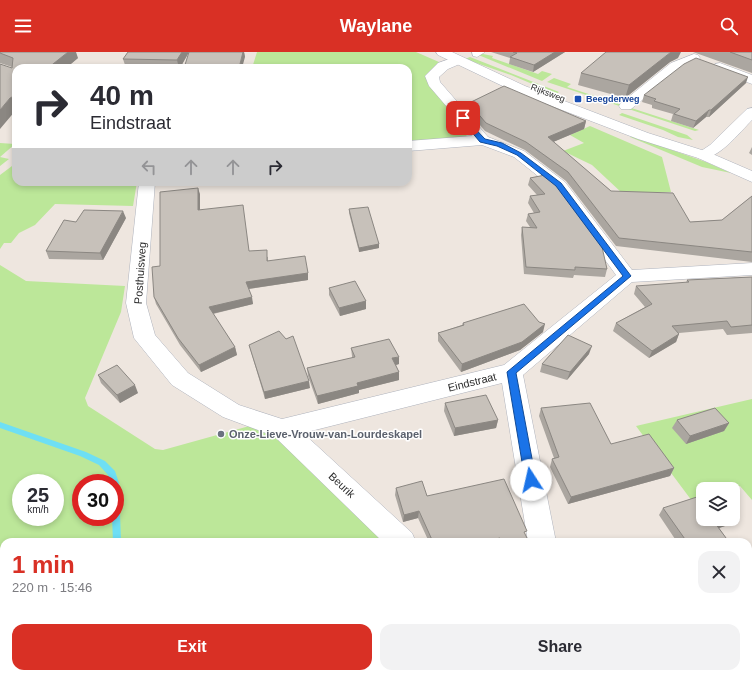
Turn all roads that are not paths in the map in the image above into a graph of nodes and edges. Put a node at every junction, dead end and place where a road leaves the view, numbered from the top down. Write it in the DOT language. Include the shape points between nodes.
graph roads {
  1 [pos="442,52"];
  2 [pos="678,52"];
  3 [pos="695,55"];
  4 [pos="458,60"];
  5 [pos="752,80"];
  6 [pos="626,106"];
  7 [pos="752,112"];
  8 [pos="483,140"];
  9 [pos="412,146"];
  10 [pos="703,155"];
  11 [pos="752,177"];
  12 [pos="147,186"];
  13 [pos="752,269"];
  14 [pos="627,276"];
  15 [pos="511,372"];
  16 [pos="282,429"];
  17 [pos="398,538"];
  18 [pos="541,538"];
  1 -- 4 [label="street, Rijksweg"];
  2 -- 3 [label="street"];
  3 -- 5 [label="street"];
  3 -- 6 [label="street" via="676,66"];
  4 -- 8 [label="street" via="438,69 432,76 434,83"];
  4 -- 10 [label="street, Rijksweg" via="542,98 655,141"];
  7 -- 10 [label="street" via="715,148"];
  8 -- 9 [label="street"];
  8 -- 14 [label="street" via="519,154 559,185"];
  10 -- 11 [label="street, Rijksweg"];
  12 -- 16 [label="street, Posthuisweg" via="136,303 145,338 180,379 231,411"];
  13 -- 14 [label="street"];
  14 -- 15 [label="street, Eindstraat"];
  15 -- 16 [label="street, Eindstraat"];
  15 -- 18 [label="street"];
  16 -- 17 [label="street, Beurik"];
}
